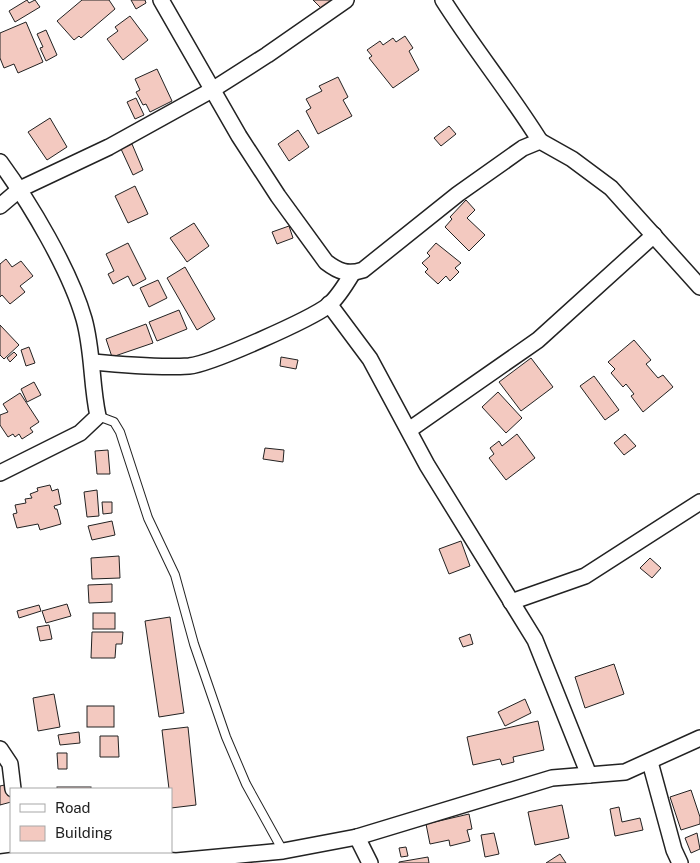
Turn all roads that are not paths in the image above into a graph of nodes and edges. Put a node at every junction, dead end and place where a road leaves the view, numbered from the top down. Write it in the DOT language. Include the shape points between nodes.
graph roads {
  1 [pos="161,0"];
  2 [pos="346,0"];
  3 [pos="443,0"];
  4 [pos="212,90"];
  5 [pos="540,141"];
  6 [pos="0,162"];
  7 [pos="20,189"];
  8 [pos="0,206"];
  9 [pos="654,235"];
  10 [pos="352,274"];
  11 [pos="700,287"];
  12 [pos="330,304"];
  13 [pos="93,362"];
  14 [pos="98,416"];
  15 [pos="409,430"];
  16 [pos="0,473"];
  17 [pos="700,502"];
  18 [pos="512,602"];
  19 [pos="700,738"];
  20 [pos="0,749"];
  21 [pos="650,762"];
  22 [pos="589,775"];
  23 [pos="13,788"];
  24 [pos="357,837"];
  25 [pos="283,851"];
  26 [pos="53,857"];
  27 [pos="0,862"];
  28 [pos="370,863"];
  29 [pos="680,863"];
  1 -- 4 [label="street"];
  2 -- 4 [label="street" via="268,56"];
  3 -- 5 [label="street"];
  4 -- 7 [label="street" via="109,147"];
  4 -- 10 [label="street" via="274,190 326,262 335,269"];
  5 -- 9 [label="street" via="572,159 611,188"];
  5 -- 10 [label="street" via="523,148 458,194 363,270"];
  6 -- 7 [label="street"];
  7 -- 8 [label="street"];
  7 -- 13 [label="street" via="73,288 84,319"];
  9 -- 11 [label="street"];
  9 -- 15 [label="street" via="538,340"];
  10 -- 12 [label="street"];
  12 -- 13 [label="street" via="299,322 190,366"];
  12 -- 15 [label="street" via="370,359"];
  13 -- 14 [label="street"];
  14 -- 16 [label="street" via="80,434"];
  14 -- 25 [label="lane" via="114,422 120,432 148,518 175,574 194,644 226,737 246,784"];
  15 -- 18 [label="street" via="427,465"];
  17 -- 18 [label="street" via="585,576"];
  18 -- 22 [label="street" via="535,640"];
  19 -- 21 [label="street"];
  20 -- 23 [label="street" via="10,764"];
  21 -- 22 [label="street" via="625,772"];
  21 -- 29 [label="street"];
  22 -- 24 [label="street" via="552,778"];
  24 -- 25 [label="street"];
  24 -- 28 [label="street"];
  25 -- 26 [label="street" via="176,862 111,856"];
  26 -- 27 [label="street"];
}
